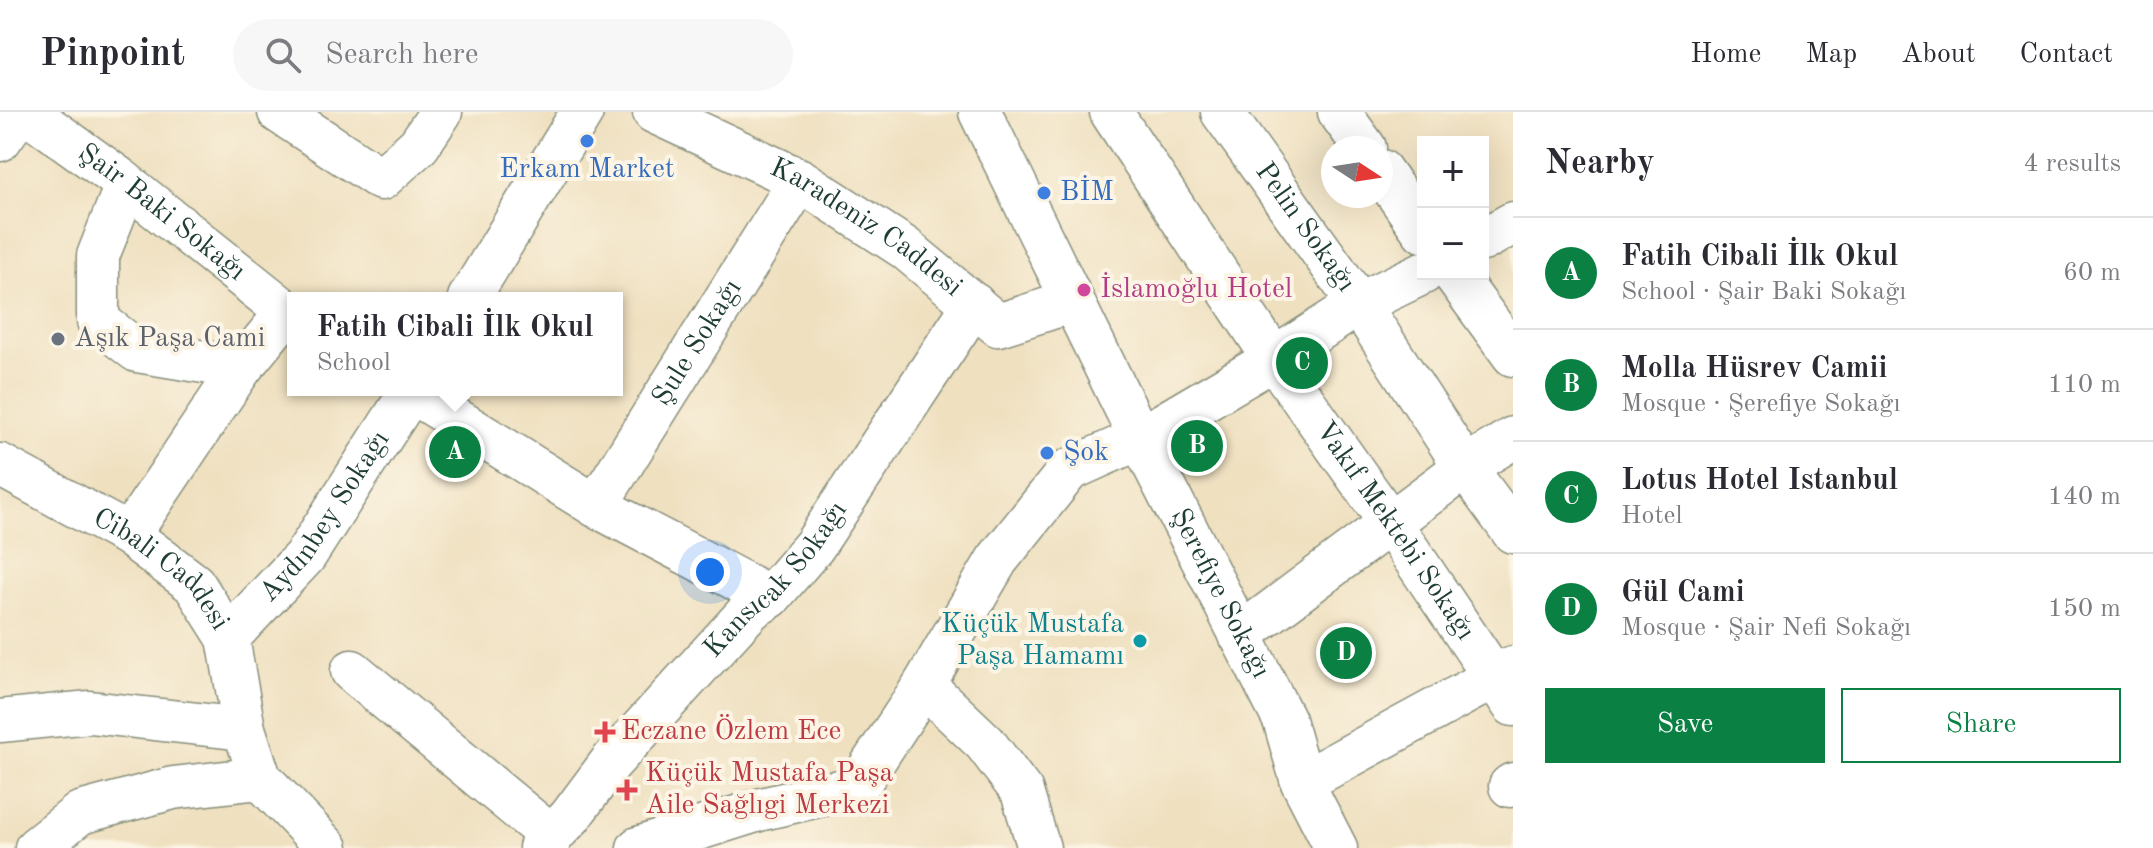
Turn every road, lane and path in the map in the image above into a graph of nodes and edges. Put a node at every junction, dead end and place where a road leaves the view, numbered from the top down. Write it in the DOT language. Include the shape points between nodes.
graph roads {
  1 [pos="20,112"];
  2 [pos="27,112"];
  3 [pos="279,112"];
  4 [pos="441,112"];
  5 [pos="582,112"];
  6 [pos="654,112"];
  7 [pos="1111,112"];
  8 [pos="1222,112"];
  9 [pos="1339,112"];
  10 [pos="993,116"];
  11 [pos="1356,136"];
  12 [pos="0,140"];
  13 [pos="800,180"];
  14 [pos="126,185"];
  15 [pos="1393,188"];
  16 [pos="1417,222"];
  17 [pos="1513,223"];
  18 [pos="1489,237"];
  19 [pos="1417,276"];
  20 [pos="1458,280"];
  21 [pos="473,292"];
  22 [pos="1073,301"];
  23 [pos="974,304"];
  24 [pos="1359,304"];
  25 [pos="287,312"];
  26 [pos="287,317"];
  27 [pos="1513,355"];
  28 [pos="1274,359"];
  29 [pos="241,368"];
  30 [pos="408,396"];
  31 [pos="419,396"];
  32 [pos="1140,438"];
  33 [pos="1513,438"];
  34 [pos="0,465"];
  35 [pos="1465,467"];
  36 [pos="596,506"];
  37 [pos="1391,524"];
  38 [pos="1513,532"];
  39 [pos="129,535"];
  40 [pos="770,597"];
  41 [pos="1240,635"];
  42 [pos="228,638"];
  43 [pos="352,671"];
  44 [pos="1506,684"];
  45 [pos="924,685"];
  46 [pos="0,721"];
  47 [pos="244,729"];
  48 [pos="260,778"];
  49 [pos="1302,782"];
  50 [pos="546,843"];
  51 [pos="36,848"];
  52 [pos="327,848"];
  53 [pos="638,848"];
  54 [pos="1039,848"];
  55 [pos="1336,848"];
  1 -- 12 [label="street"];
  2 -- 14 [label="street, Şair Baki Sokağı"];
  3 -- 4 [label="street" via="381,179 419,145"];
  5 -- 21 [label="street"];
  6 -- 13 [label="street, Karadeniz Caddesi"];
  7 -- 28 [label="street, Vakıf Mektebi Sokağı"];
  8 -- 24 [label="street, Pelin Sokağı"];
  9 -- 11 [label="street"];
  10 -- 22 [label="street, Şerefiye Sokağı"];
  13 -- 23 [label="street, Karadeniz Caddesi" via="905,248"];
  13 -- 36 [label="street, Şule Sokağı"];
  14 -- 25 [label="street, Şair Baki Sokağı"];
  14 -- 29 [label="street" via="98,256 98,321 137,351"];
  15 -- 16 [label="street"];
  17 -- 18 [label="street"];
  19 -- 24 [label="street"];
  20 -- 27 [label="street"];
  22 -- 23 [label="street, Karadeniz Caddesi" via="998,325"];
  22 -- 32 [label="street, Şerefiye Sokağı"];
  23 -- 40 [label="street, Kansıcak Sokağı" via="814,546"];
  24 -- 28 [label="street"];
  24 -- 35 [label="street, Pelin Sokağı"];
  26 -- 29 [label="street"];
  28 -- 32 [label="street"];
  28 -- 37 [label="street, Vakıf Mektebi Sokağı"];
  29 -- 39 [label="street"];
  30 -- 42 [label="street, Aydınbey Sokağı" via="305,556"];
  31 -- 36 [label="street"];
  32 -- 41 [label="street, Şerefiye Sokağı"];
  32 -- 45 [label="street" via="1069,470 997,560"];
  33 -- 35 [label="street"];
  34 -- 39 [label="street, Cibali Caddesi"];
  35 -- 37 [label="street"];
  35 -- 38 [label="street, Pelin Sokağı"];
  36 -- 40 [label="street"];
  37 -- 41 [label="street"];
  37 -- 44 [label="street, Vakıf Mektebi Sokağı"];
  39 -- 42 [label="street, Cibali Caddesi" via="194,584"];
  40 -- 50 [label="street, Kansıcak Sokağı" via="751,609 611,762"];
  41 -- 49 [label="street, Şerefiye Sokağı" via="1284,720"];
  42 -- 47 [label="street, Cibali Caddesi"];
  43 -- 50 [label="street"];
  44 -- 49 [label="street"];
  45 -- 53 [label="street" via="857,787 762,809"];
  45 -- 54 [label="street" via="985,743 1022,792"];
  46 -- 47 [label="street" via="90,712"];
  47 -- 48 [label="street, Cibali Caddesi"];
  48 -- 51 [label="street" via="173,788 80,813"];
  48 -- 52 [label="street, Cibali Caddesi"];
  49 -- 55 [label="street, Şerefiye Sokağı"];
}
